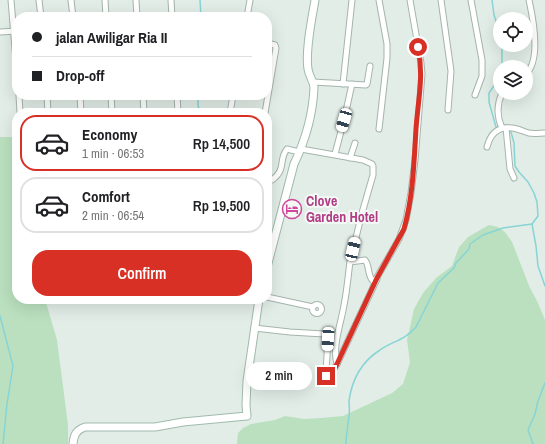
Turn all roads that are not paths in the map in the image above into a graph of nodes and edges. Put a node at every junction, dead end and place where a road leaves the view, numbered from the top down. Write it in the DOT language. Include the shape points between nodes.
graph roads {
  1 [pos="11,0"];
  2 [pos="39,0"];
  3 [pos="71,0"];
  4 [pos="105,0"];
  5 [pos="136,0"];
  6 [pos="171,0"];
  7 [pos="250,0"];
  8 [pos="315,0"];
  9 [pos="352,0"];
  10 [pos="379,0"];
  11 [pos="410,0"];
  12 [pos="441,0"];
  13 [pos="471,0"];
  14 [pos="529,0"];
  15 [pos="13,12"];
  16 [pos="40,12"];
  17 [pos="72,12"];
  18 [pos="106,12"];
  19 [pos="137,12"];
  20 [pos="172,12"];
  21 [pos="248,12"];
  22 [pos="12,31"];
  23 [pos="0,32"];
  24 [pos="272,44"];
  25 [pos="532,60"];
  26 [pos="370,66"];
  27 [pos="272,72"];
  28 [pos="313,82"];
  29 [pos="343,84"];
  30 [pos="352,84"];
  31 [pos="475,95"];
  32 [pos="499,100"];
  33 [pos="448,110"];
  34 [pos="504,128"];
  35 [pos="379,129"];
  36 [pos="545,133"];
  37 [pos="355,143"];
  38 [pos="487,147"];
  39 [pos="300,151"];
  40 [pos="335,154"];
  41 [pos="350,158"];
  42 [pos="514,178"];
  43 [pos="272,180"];
  44 [pos="272,248"];
  45 [pos="350,262"];
  46 [pos="377,278"];
  47 [pos="272,298"];
  48 [pos="258,304"];
  49 [pos="313,307"];
  50 [pos="254,328"];
  51 [pos="337,364"];
  52 [pos="73,444"];
  1 -- 15 [label="street"];
  2 -- 16 [label="street"];
  3 -- 17 [label="street"];
  4 -- 18 [label="street"];
  5 -- 19 [label="street"];
  6 -- 20 [label="street"];
  7 -- 21 [label="street"];
  8 -- 28 [label="street" via="308,61 308,72"];
  9 -- 29 [label="street"];
  10 -- 35 [label="street" via="387,44"];
  11 -- 46 [label="street" via="422,74 415,160 404,229"];
  12 -- 33 [label="street" via="451,71"];
  13 -- 31 [label="street" via="482,60 482,76"];
  14 -- 25 [label="street" via="534,32"];
  22 -- 23 [label="street"];
  24 -- 27 [label="street" via="276,48"];
  26 -- 30 [label="street" via="367,85"];
  28 -- 29 [label="street"];
  28 -- 39 [label="street" via="314,97 310,120"];
  29 -- 30 [label="street"];
  30 -- 40 [label="street"];
  32 -- 34 [label="street" via="500,121"];
  34 -- 36 [label="street"];
  34 -- 38 [label="street" via="494,133"];
  34 -- 42 [label="street"];
  37 -- 41 [label="street"];
  39 -- 40 [label="street"];
  39 -- 43 [label="street" via="287,149 284,152 281,171"];
  39 -- 44 [label="street" via="294,164"];
  40 -- 41 [label="street"];
  41 -- 45 [label="street" via="367,161 374,169"];
  45 -- 46 [label="street" via="365,260 371,279 373,281"];
  45 -- 51 [label="street" via="337,340"];
  46 -- 51 [label="street"];
  47 -- 49 [label="street"];
  48 -- 50 [label="street"];
  50 -- 51 [label="street" via="324,334 328,339 328,378"];
  50 -- 52 [label="street" via="247,388 247,416 155,427 85,426 77,432"];
}
